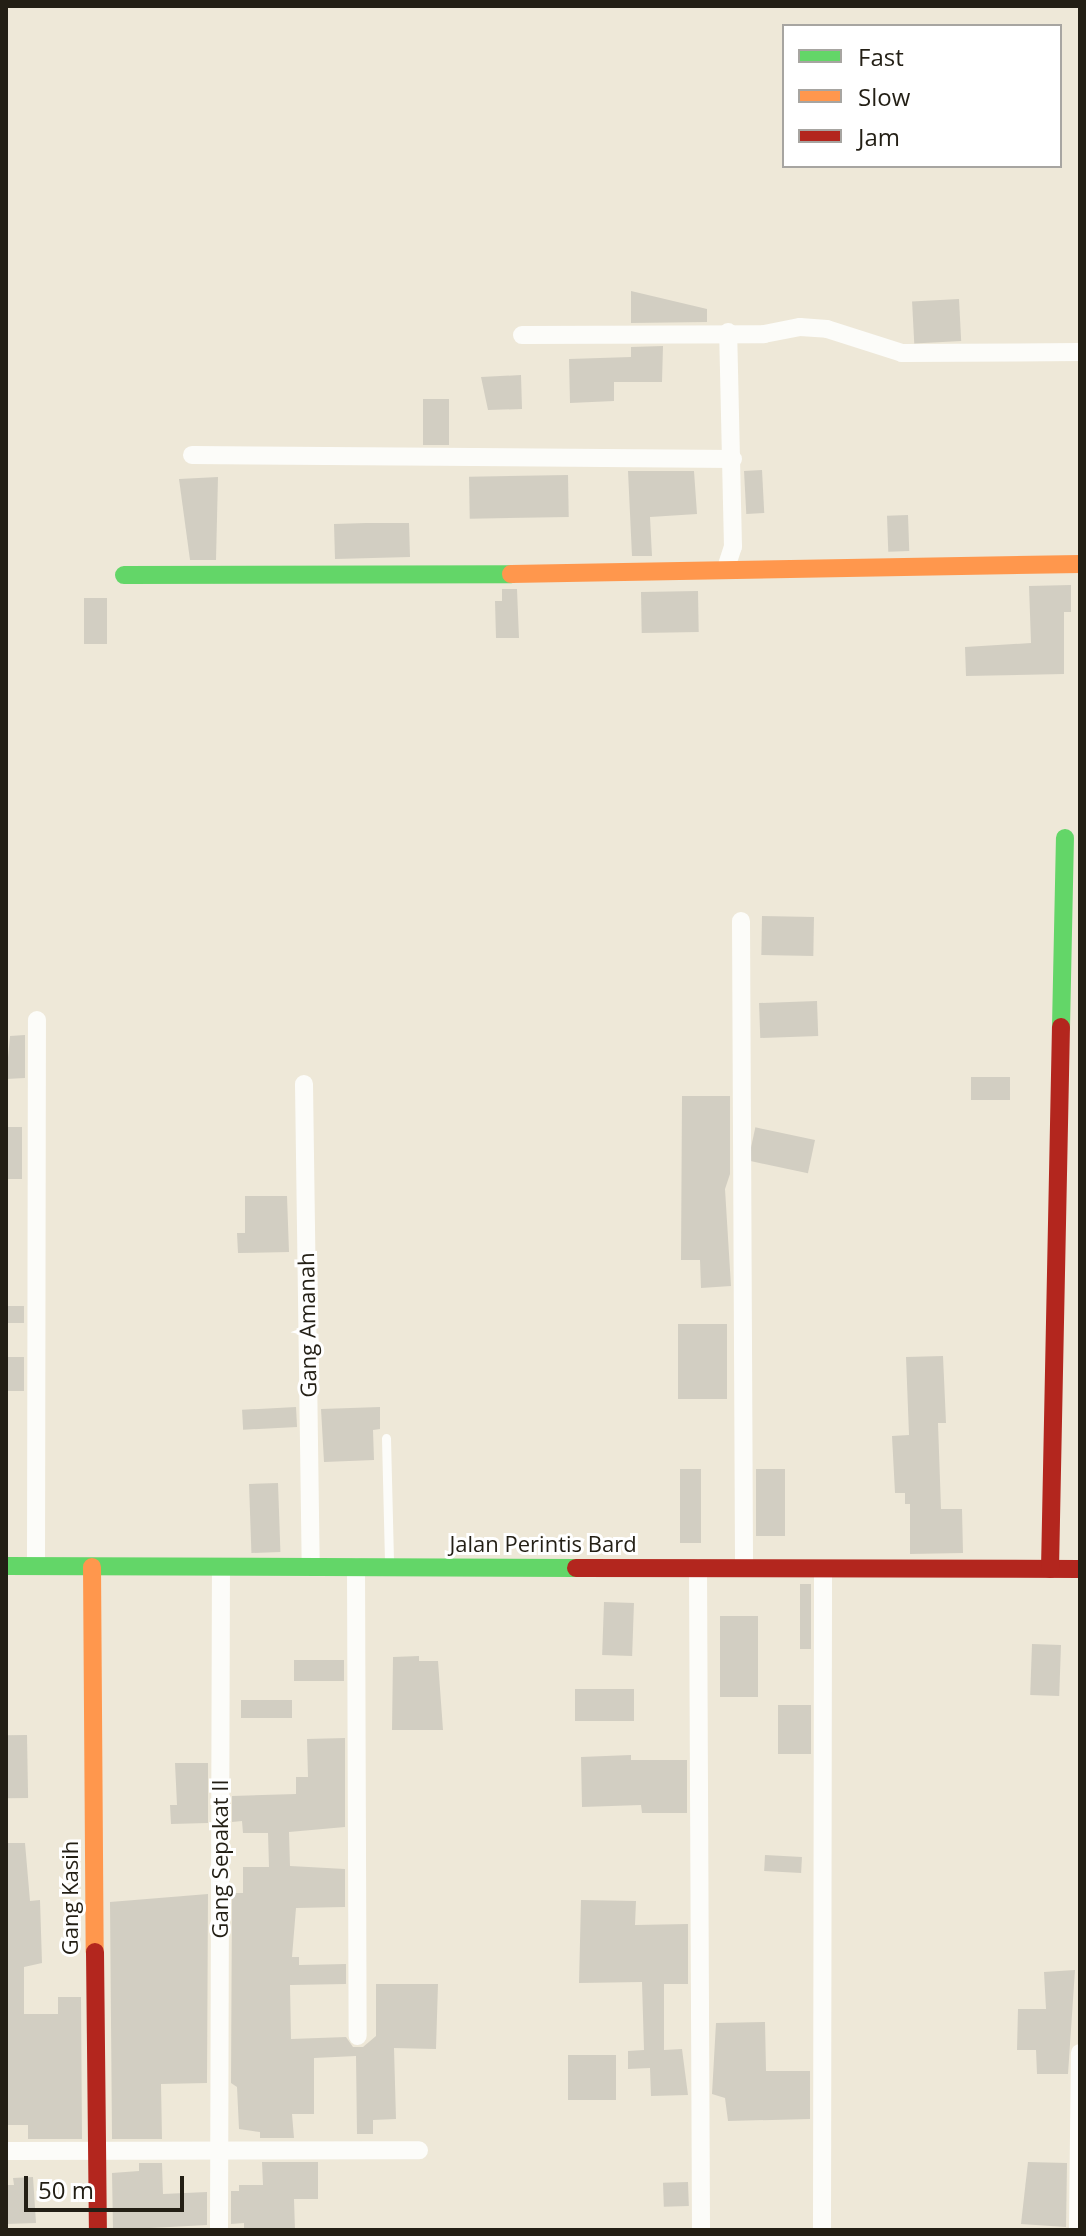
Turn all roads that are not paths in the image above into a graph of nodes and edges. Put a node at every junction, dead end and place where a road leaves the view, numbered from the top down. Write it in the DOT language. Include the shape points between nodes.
graph roads {
  1 [pos="728,332"];
  2 [pos="522,335"];
  3 [pos="1080,352"];
  4 [pos="192,455"];
  5 [pos="733,459"];
  6 [pos="1080,564"];
  7 [pos="726,568"];
  8 [pos="124,575"];
  9 [pos="1065,838"];
  10 [pos="741,921"];
  11 [pos="37,1020"];
  12 [pos="304,1084"];
  13 [pos="386,1438"];
  14 [pos="6,1566"];
  15 [pos="36,1566"];
  16 [pos="92,1567"];
  17 [pos="221,1567"];
  18 [pos="311,1567"];
  19 [pos="356,1567"];
  20 [pos="389,1567"];
  21 [pos="698,1568"];
  22 [pos="744,1568"];
  23 [pos="823,1569"];
  24 [pos="1050,1569"];
  25 [pos="1080,1569"];
  26 [pos="358,2036"];
  27 [pos="1080,2053"];
  28 [pos="219,2150"];
  29 [pos="419,2150"];
  30 [pos="6,2151"];
  31 [pos="95,2151"];
  32 [pos="98,2230"];
  33 [pos="219,2230"];
  34 [pos="701,2230"];
  35 [pos="822,2230"];
  36 [pos="1078,2230"];
  1 -- 2 [label="street"];
  1 -- 3 [label="street" via="827,329 902,353"];
  1 -- 5 [label="street"];
  4 -- 5 [label="street"];
  5 -- 7 [label="street" via="733,547"];
  6 -- 7 [label="street"];
  7 -- 8 [label="street" via="702,573"];
  9 -- 24 [label="street"];
  10 -- 22 [label="street"];
  11 -- 15 [label="street"];
  12 -- 18 [label="street, Gang Amanah"];
  13 -- 20 [label="lane"];
  14 -- 15 [label="street, Jalan Perintis Bard"];
  15 -- 16 [label="street, Jalan Perintis Bard"];
  16 -- 17 [label="street, Jalan Perintis Bard"];
  16 -- 31 [label="street, Gang Kasih"];
  17 -- 18 [label="street, Jalan Perintis Bard"];
  17 -- 28 [label="street, Gang Sepakat II"];
  18 -- 19 [label="street, Jalan Perintis Bard"];
  19 -- 20 [label="street, Jalan Perintis Bard"];
  19 -- 26 [label="street"];
  20 -- 21 [label="street, Jalan Perintis Bard"];
  21 -- 22 [label="street, Jalan Perintis Bard"];
  21 -- 34 [label="street"];
  22 -- 23 [label="street, Jalan Perintis Bard"];
  23 -- 24 [label="street, Jalan Perintis Bard"];
  23 -- 35 [label="street"];
  24 -- 25 [label="street, Jalan Perintis Bard"];
  27 -- 36 [label="street"];
  28 -- 29 [label="street"];
  28 -- 31 [label="street"];
  28 -- 33 [label="street, Gang Sepakat II"];
  30 -- 31 [label="street"];
  31 -- 32 [label="street, Gang Kasih"];
}
